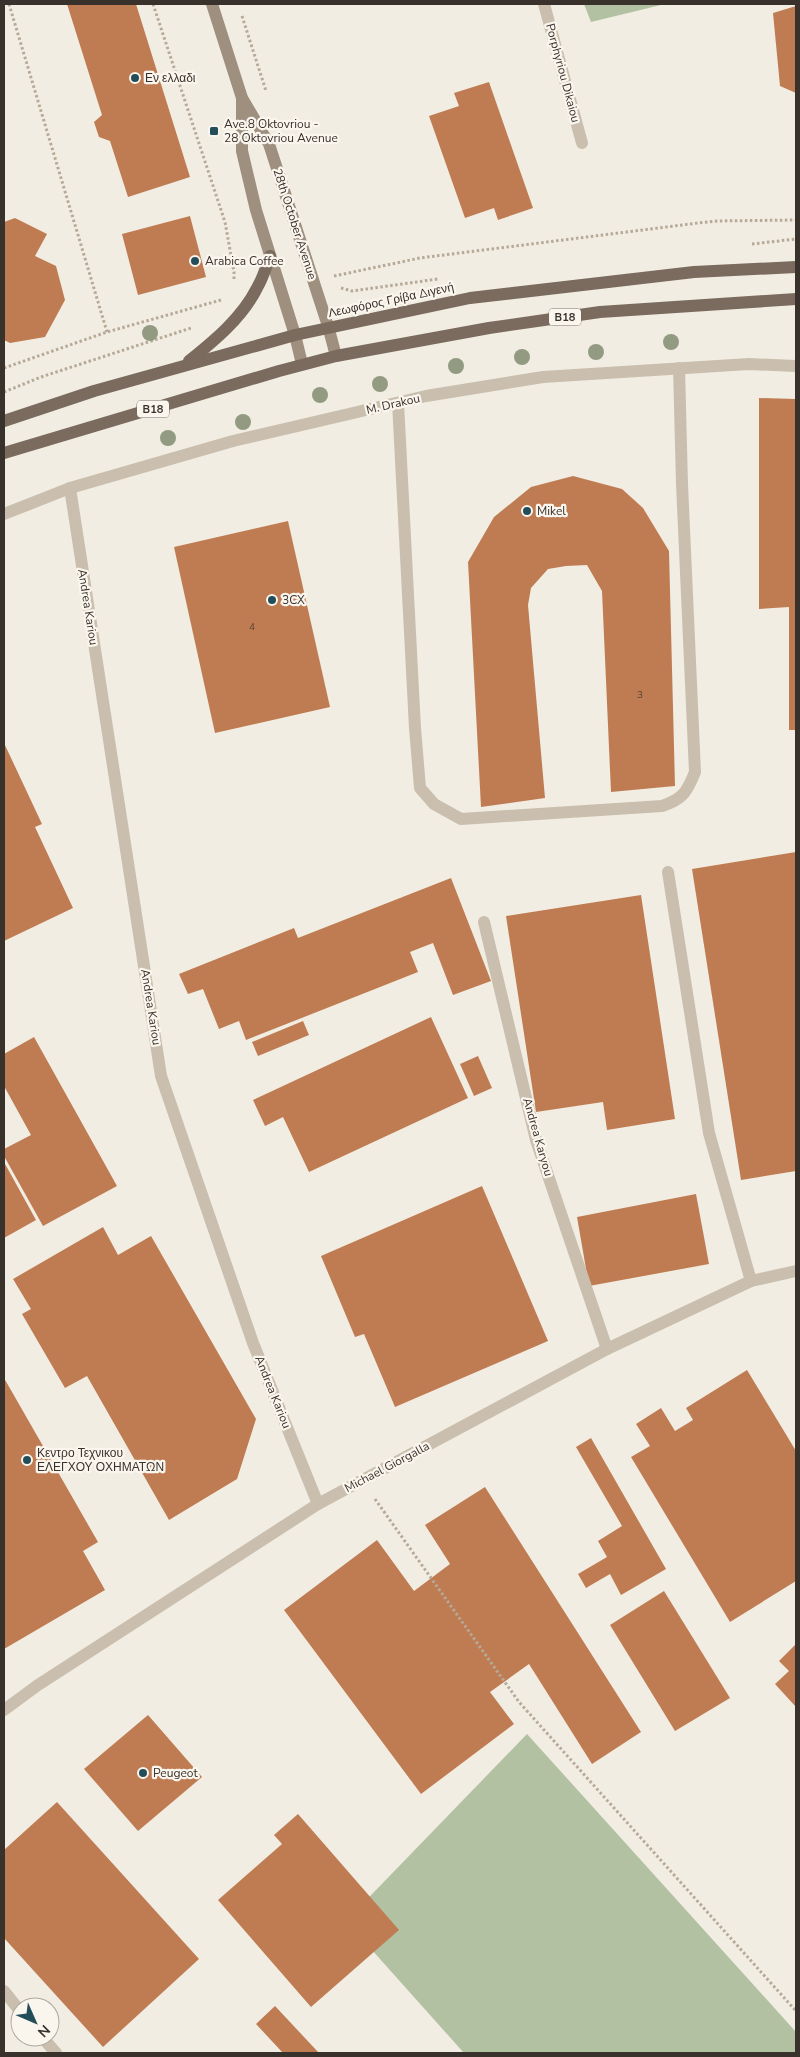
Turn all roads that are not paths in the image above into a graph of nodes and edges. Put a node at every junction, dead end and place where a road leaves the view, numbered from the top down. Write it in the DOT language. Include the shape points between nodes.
graph roads {
  1 [pos="212,4"];
  2 [pos="544,4"];
  3 [pos="242,98"];
  4 [pos="582,143"];
  5 [pos="270,256"];
  6 [pos="796,267"];
  7 [pos="796,299"];
  8 [pos="328,326"];
  9 [pos="295,335"];
  10 [pos="336,356"];
  11 [pos="186,364"];
  12 [pos="302,364"];
  13 [pos="796,366"];
  14 [pos="679,368"];
  15 [pos="398,403"];
  16 [pos="4,421"];
  17 [pos="4,452"];
  18 [pos="70,488"];
  19 [pos="4,514"];
  20 [pos="668,872"];
  21 [pos="484,922"];
  22 [pos="796,1271"];
  23 [pos="751,1281"];
  24 [pos="607,1349"];
  25 [pos="318,1504"];
  26 [pos="4,1710"];
  1 -- 3 [label="main road, 28th October Avenue"];
  2 -- 4 [label="street, Porphyriou Dikaiou"];
  3 -- 5 [label="main road, 28th October Avenue" via="242,151"];
  3 -- 8 [label="main road, 28th October Avenue" via="269,144"];
  5 -- 9 [label="main road, 28th October Avenue"];
  5 -- 11 [label="main road" via="257,289 220,336"];
  6 -- 8 [label="main road, Λεωφόρος Γρίβα Διγενή" via="694,272 470,298"];
  7 -- 10 [label="main road, B18" via="600,312"];
  8 -- 9 [label="main road, Λεωφόρος Γρίβα Διγενή"];
  8 -- 10 [label="main road, 28th October Avenue"];
  9 -- 11 [label="main road, Λεωφόρος Γρίβα Διγενή"];
  9 -- 12 [label="main road, 28th October Avenue"];
  10 -- 12 [label="main road, B18"];
  11 -- 16 [label="main road, Λεωφόρος Γρίβα Διγενή"];
  12 -- 17 [label="main road, B18"];
  13 -- 14 [label="street, M. Drakou" via="749,364"];
  14 -- 15 [label="street, M. Drakou" via="543,377"];
  14 -- 15 [label="street" via="695,772 687,792 675,802 662,806 461,819 434,804 420,788"];
  15 -- 18 [label="street, M. Drakou" via="233,441"];
  18 -- 19 [label="street, M. Drakou"];
  18 -- 25 [label="street, Andrea Kariou" via="162,1076 253,1343"];
  20 -- 23 [label="street" via="709,1133"];
  21 -- 24 [label="street, Andrea Karyou" via="536,1140"];
  22 -- 23 [label="street, Michael Giorgalla"];
  23 -- 24 [label="street, Michael Giorgalla"];
  24 -- 25 [label="street, Michael Giorgalla"];
  25 -- 26 [label="street, Michael Giorgalla"];
}
